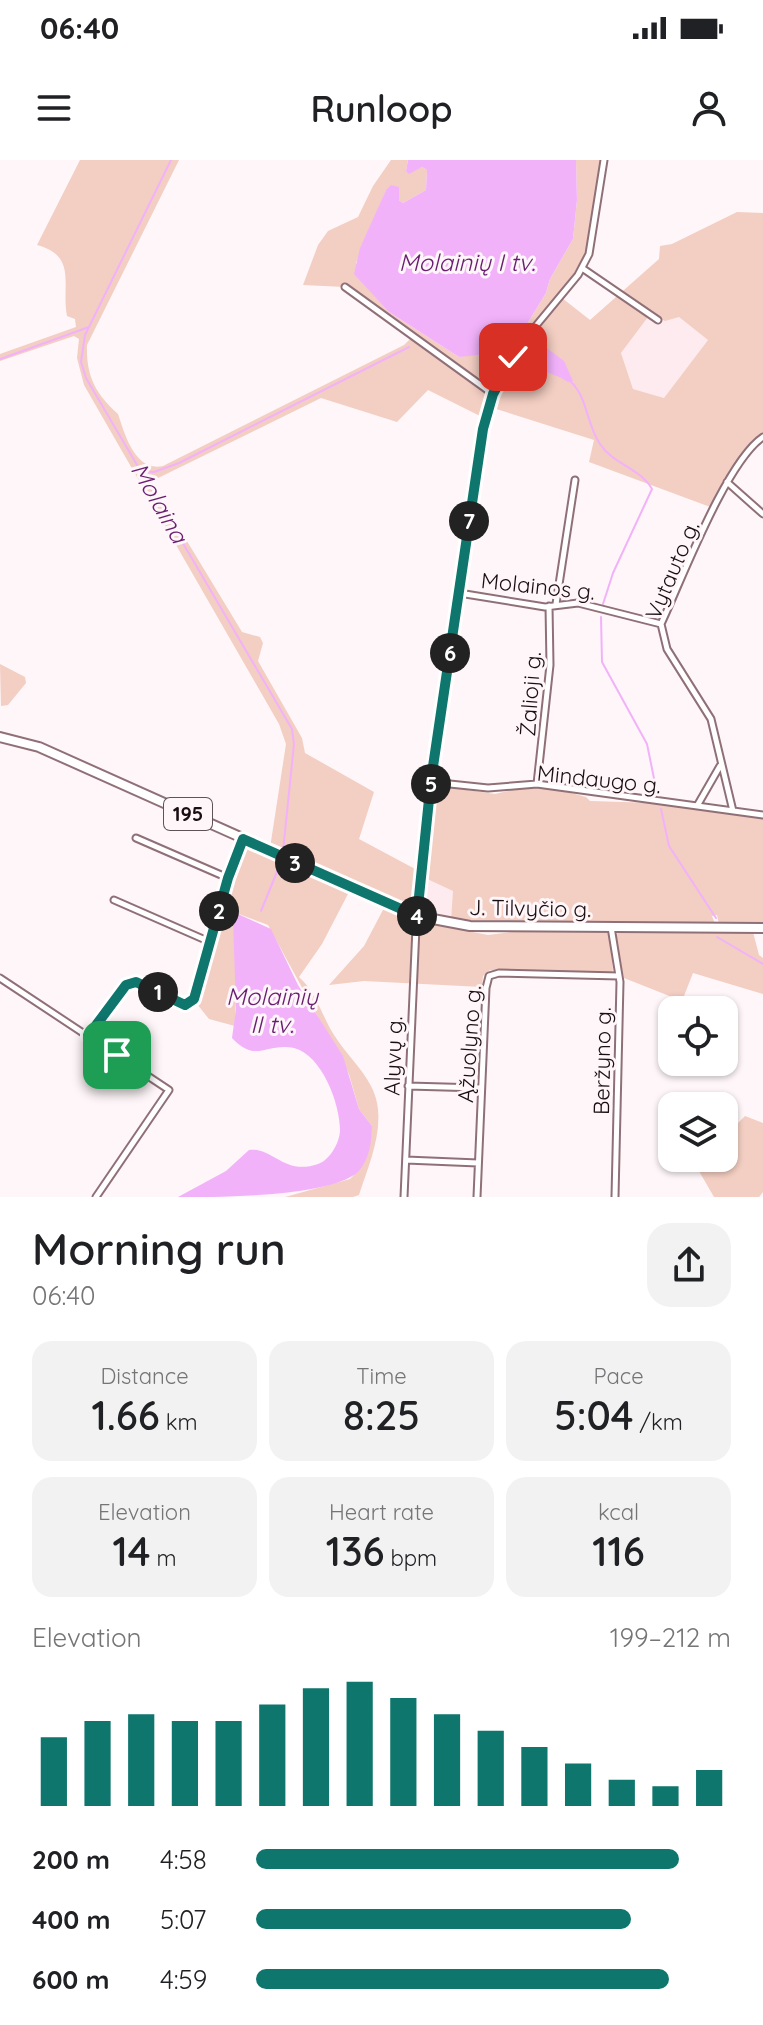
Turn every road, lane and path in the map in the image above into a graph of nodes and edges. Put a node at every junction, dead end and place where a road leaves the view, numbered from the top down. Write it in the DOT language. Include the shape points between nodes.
graph roads {
  1 [pos="604,160"];
  2 [pos="582,268"];
  3 [pos="345,287"];
  4 [pos="658,320"];
  5 [pos="493,394"];
  6 [pos="763,437"];
  7 [pos="575,480"];
  8 [pos="727,482"];
  9 [pos="763,514"];
  10 [pos="459,593"];
  11 [pos="556,604"];
  12 [pos="549,606"];
  13 [pos="661,624"];
  14 [pos="0,737"];
  15 [pos="720,765"];
  16 [pos="431,782"];
  17 [pos="537,784"];
  18 [pos="697,806"];
  19 [pos="733,811"];
  20 [pos="763,815"];
  21 [pos="136,838"];
  22 [pos="243,839"];
  23 [pos="228,878"];
  24 [pos="114,900"];
  25 [pos="417,916"];
  26 [pos="611,927"];
  27 [pos="763,928"];
  28 [pos="210,942"];
  29 [pos="619,976"];
  30 [pos="0,978"];
  31 [pos="88,1036"];
  32 [pos="408,1086"];
  33 [pos="480,1088"];
  34 [pos="406,1160"];
  35 [pos="478,1163"];
  36 [pos="96,1197"];
  37 [pos="404,1197"];
  38 [pos="477,1197"];
  39 [pos="615,1197"];
  1 -- 2 [label="street" via="589,254"];
  2 -- 4 [label="street"];
  2 -- 5 [label="street, Alyvų g." via="528,333"];
  3 -- 5 [label="street"];
  5 -- 10 [label="street, Alyvų g."];
  6 -- 8 [label="street, Vytauto g." via="745,453"];
  7 -- 11 [label="street"];
  8 -- 9 [label="street"];
  8 -- 13 [label="street, Vytauto g."];
  10 -- 12 [label="street, Molainos g."];
  10 -- 16 [label="street, Alyvų g."];
  11 -- 12 [label="street, Molainos g."];
  11 -- 13 [label="street, Molainos g." via="578,603"];
  12 -- 17 [label="street, Žalioji g." via="550,665"];
  13 -- 15 [label="street, Vytauto g." via="667,649 711,719"];
  14 -- 22 [label="main road, J. Tilvyčio g. / 195" via="39,747"];
  15 -- 18 [label="street"];
  15 -- 19 [label="street, Vytauto g."];
  16 -- 17 [label="street, Mindaugo g." via="488,788"];
  16 -- 25 [label="street, Alyvų g."];
  17 -- 18 [label="street, Mindaugo g."];
  18 -- 19 [label="street, Mindaugo g."];
  19 -- 20 [label="street, Mindaugo g."];
  21 -- 23 [label="street"];
  22 -- 23 [label="street"];
  22 -- 25 [label="main road, J. Tilvyčio g. / 195"];
  23 -- 28 [label="street"];
  24 -- 28 [label="street"];
  25 -- 26 [label="main road, J. Tilvyčio g. / 195" via="470,926"];
  25 -- 32 [label="street, Alyvų g."];
  26 -- 27 [label="main road, J. Tilvyčio g. / 195"];
  26 -- 29 [label="street, Beržyno g."];
  28 -- 31 [label="street" via="192,1002 180,1004 131,982"];
  29 -- 33 [label="street, Ąžuolyno g." via="489,976"];
  29 -- 39 [label="street, Beržyno g."];
  30 -- 31 [label="street"];
  31 -- 36 [label="street" via="169,1090"];
  32 -- 33 [label="street"];
  32 -- 34 [label="street, Alyvų g."];
  33 -- 35 [label="street, Ąžuolyno g."];
  34 -- 35 [label="street"];
  34 -- 37 [label="street, Alyvų g."];
  35 -- 38 [label="street, Ąžuolyno g."];
}
